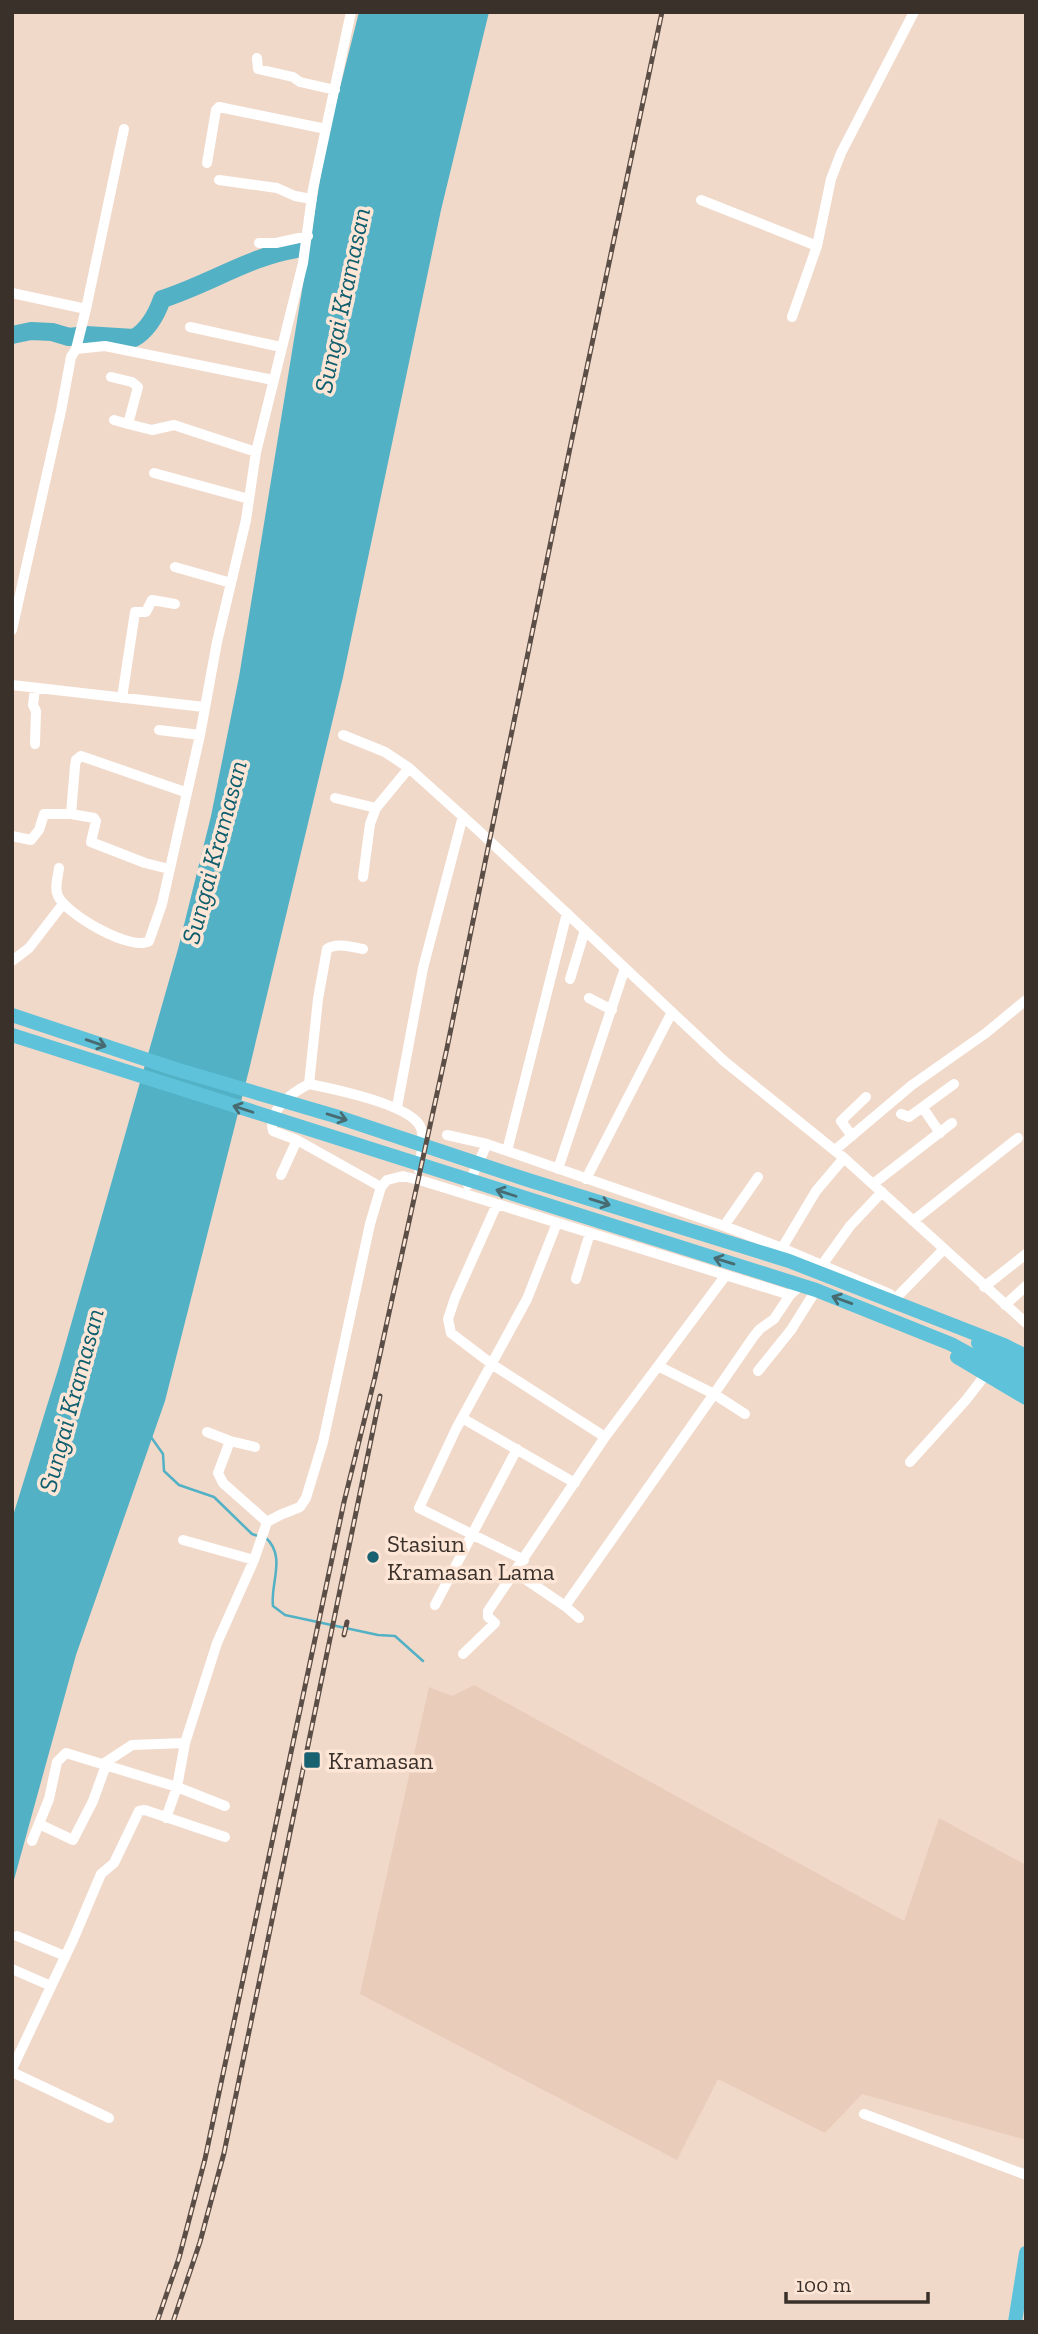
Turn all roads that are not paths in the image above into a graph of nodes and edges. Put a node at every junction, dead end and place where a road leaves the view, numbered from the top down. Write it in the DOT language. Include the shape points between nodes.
graph roads {
  1 [pos="351,12"];
  2 [pos="914,12"];
  3 [pos="257,58"];
  4 [pos="335,90"];
  5 [pos="124,129"];
  6 [pos="326,129"];
  7 [pos="207,163"];
  8 [pos="219,180"];
  9 [pos="312,200"];
  10 [pos="701,201"];
  11 [pos="307,237"];
  12 [pos="259,243"];
  13 [pos="817,246"];
  14 [pos="12,293"];
  15 [pos="86,309"];
  16 [pos="793,317"];
  17 [pos="190,327"];
  18 [pos="77,346"];
  19 [pos="281,348"];
  20 [pos="111,377"];
  21 [pos="273,380"];
  22 [pos="114,420"];
  23 [pos="128,424"];
  24 [pos="256,452"];
  25 [pos="154,474"];
  26 [pos="249,499"];
  27 [pos="176,567"];
  28 [pos="231,583"];
  29 [pos="175,604"];
  30 [pos="12,630"];
  31 [pos="12,685"];
  32 [pos="35,688"];
  33 [pos="122,698"];
  34 [pos="204,706"];
  35 [pos="159,730"];
  36 [pos="200,735"];
  37 [pos="343,735"];
  38 [pos="35,744"];
  39 [pos="409,768"];
  40 [pos="185,792"];
  41 [pos="335,798"];
  42 [pos="376,808"];
  43 [pos="71,814"];
  44 [pos="463,816"];
  45 [pos="12,836"];
  46 [pos="59,868"];
  47 [pos="169,869"];
  48 [pos="363,877"];
  49 [pos="63,904"];
  50 [pos="567,913"];
  51 [pos="584,930"];
  52 [pos="363,949"];
  53 [pos="12,961"];
  54 [pos="625,968"];
  55 [pos="570,979"];
  56 [pos="589,998"];
  57 [pos="1026,1000"];
  58 [pos="612,1010"];
  59 [pos="672,1012"];
  60 [pos="12,1015"];
  61 [pos="12,1035"];
  62 [pos="309,1084"];
  63 [pos="954,1084"];
  64 [pos="866,1097"];
  65 [pos="397,1107"];
  66 [pos="923,1108"];
  67 [pos="901,1114"];
  68 [pos="952,1124"];
  69 [pos="940,1133"];
  70 [pos="447,1135"];
  71 [pos="852,1136"];
  72 [pos="1018,1138"];
  73 [pos="297,1140"];
  74 [pos="487,1144"];
  75 [pos="835,1150"];
  76 [pos="507,1151"];
  77 [pos="844,1158"];
  78 [pos="558,1169"];
  79 [pos="281,1175"];
  80 [pos="758,1177"];
  81 [pos="586,1179"];
  82 [pos="418,1180"];
  83 [pos="873,1184"];
  84 [pos="380,1187"];
  85 [pos="881,1192"];
  86 [pos="464,1195"];
  87 [pos="497,1204"];
  88 [pos="913,1221"];
  89 [pos="557,1223"];
  90 [pos="724,1226"];
  91 [pos="590,1233"];
  92 [pos="782,1248"];
  93 [pos="944,1248"];
  94 [pos="1026,1254"];
  95 [pos="822,1265"];
  96 [pos="726,1275"];
  97 [pos="576,1279"];
  98 [pos="1026,1286"];
  99 [pos="793,1287"];
  100 [pos="984,1287"];
  101 [pos="816,1290"];
  102 [pos="898,1301"];
  103 [pos="1005,1305"];
  104 [pos="1026,1323"];
  105 [pos="1026,1356"];
  106 [pos="493,1365"];
  107 [pos="995,1365"];
  108 [pos="659,1366"];
  109 [pos="1026,1370"];
  110 [pos="758,1371"];
  111 [pos="1026,1385"];
  112 [pos="714,1394"];
  113 [pos="1026,1398"];
  114 [pos="745,1414"];
  115 [pos="462,1418"];
  116 [pos="206,1432"];
  117 [pos="605,1437"];
  118 [pos="230,1441"];
  119 [pos="255,1447"];
  120 [pos="517,1449"];
  121 [pos="910,1462"];
  122 [pos="575,1483"];
  123 [pos="265,1526"];
  124 [pos="472,1533"];
  125 [pos="183,1540"];
  126 [pos="254,1560"];
  127 [pos="524,1560"];
  128 [pos="514,1572"];
  129 [pos="435,1605"];
  130 [pos="565,1606"];
  131 [pos="579,1618"];
  132 [pos="463,1654"];
  133 [pos="186,1742"];
  134 [pos="105,1765"];
  135 [pos="177,1787"];
  136 [pos="225,1806"];
  137 [pos="166,1818"];
  138 [pos="39,1824"];
  139 [pos="225,1837"];
  140 [pos="32,1842"];
  141 [pos="17,1936"];
  142 [pos="65,1956"];
  143 [pos="12,1969"];
  144 [pos="51,1986"];
  145 [pos="12,2071"];
  146 [pos="864,2114"];
  147 [pos="109,2118"];
  148 [pos="1026,2175"];
  149 [pos="1026,2253"];
  150 [pos="1015,2322"];
  1 -- 4 [label="street"];
  2 -- 13 [label="street" via="841,153"];
  3 -- 4 [label="street" via="258,69"];
  4 -- 6 [label="street"];
  5 -- 15 [label="street"];
  6 -- 7 [label="street" via="219,107"];
  6 -- 9 [label="street"];
  8 -- 9 [label="street" via="277,188"];
  9 -- 11 [label="street"];
  10 -- 13 [label="street"];
  11 -- 12 [label="street"];
  11 -- 19 [label="street"];
  13 -- 16 [label="street"];
  14 -- 15 [label="street"];
  15 -- 18 [label="street"];
  17 -- 19 [label="street"];
  18 -- 21 [label="street" via="105,346"];
  18 -- 30 [label="street"];
  19 -- 21 [label="street"];
  20 -- 23 [label="street" via="138,387"];
  21 -- 24 [label="street"];
  22 -- 23 [label="street"];
  23 -- 24 [label="street" via="152,430 174,425"];
  24 -- 26 [label="street"];
  25 -- 26 [label="street"];
  26 -- 28 [label="street"];
  27 -- 28 [label="street"];
  28 -- 34 [label="street"];
  29 -- 33 [label="street" via="151,600 146,612 135,612"];
  31 -- 32 [label="street"];
  32 -- 33 [label="street"];
  32 -- 38 [label="street"];
  33 -- 34 [label="street"];
  34 -- 36 [label="street"];
  35 -- 36 [label="street"];
  36 -- 40 [label="street"];
  37 -- 39 [label="street" via="385,752"];
  39 -- 42 [label="street"];
  39 -- 44 [label="street"];
  40 -- 43 [label="street" via="81,756 76,760"];
  40 -- 47 [label="street"];
  41 -- 42 [label="street"];
  42 -- 48 [label="street"];
  43 -- 45 [label="street" via="44,814 31,840"];
  43 -- 47 [label="street" via="94,818 91,842"];
  44 -- 50 [label="street"];
  44 -- 65 [label="street" via="423,968"];
  46 -- 49 [label="street" via="56,891"];
  47 -- 49 [label="street" via="157,923 147,943 95,928"];
  49 -- 53 [label="street" via="29,948"];
  50 -- 51 [label="street"];
  50 -- 76 [label="street"];
  51 -- 54 [label="street"];
  51 -- 55 [label="street"];
  52 -- 62 [label="street" via="337,945 327,949"];
  54 -- 58 [label="street"];
  54 -- 59 [label="street"];
  56 -- 58 [label="street"];
  57 -- 71 [label="street"];
  58 -- 78 [label="street"];
  59 -- 75 [label="street" via="724,1061"];
  59 -- 81 [label="street"];
  60 -- 102 [label="highway, one-way" via="789,1261"];
  99 -- 61 [label="highway, one-way"];
  62 -- 65 [label="street"];
  62 -- 73 [label="street" via="290,1094 271,1126"];
  63 -- 66 [label="street"];
  64 -- 71 [label="street" via="841,1121"];
  65 -- 82 [label="street" via="422,1132"];
  66 -- 67 [label="street" via="907,1118"];
  66 -- 69 [label="street"];
  68 -- 69 [label="street"];
  69 -- 83 [label="street"];
  70 -- 74 [label="street"];
  71 -- 75 [label="street"];
  72 -- 88 [label="street"];
  73 -- 79 [label="street"];
  73 -- 84 [label="street"];
  74 -- 76 [label="street"];
  74 -- 86 [label="street"];
  75 -- 77 [label="street"];
  76 -- 78 [label="street"];
  77 -- 83 [label="street"];
  77 -- 92 [label="street" via="816,1191"];
  78 -- 81 [label="street"];
  80 -- 90 [label="street"];
  81 -- 90 [label="street"];
  82 -- 84 [label="street" via="387,1180"];
  82 -- 86 [label="street"];
  83 -- 85 [label="street"];
  84 -- 123 [label="street" via="306,1499"];
  85 -- 88 [label="street"];
  85 -- 95 [label="street"];
  86 -- 87 [label="street"];
  87 -- 89 [label="street"];
  87 -- 106 [label="street" via="448,1318 451,1333"];
  88 -- 93 [label="street"];
  89 -- 91 [label="street"];
  89 -- 106 [label="street" via="527,1299"];
  90 -- 92 [label="street"];
  91 -- 96 [label="street"];
  91 -- 97 [label="street"];
  92 -- 95 [label="street"];
  93 -- 100 [label="street"];
  93 -- 102 [label="street"];
  94 -- 100 [label="street"];
  95 -- 102 [label="street"];
  96 -- 99 [label="street"];
  96 -- 108 [label="street"];
  98 -- 103 [label="street"];
  99 -- 101 [label="highway"];
  99 -- 112 [label="street" via="774,1319 754,1336"];
  100 -- 103 [label="street"];
  107 -- 101 [label="highway, one-way"];
  101 -- 110 [label="street"];
  102 -- 105 [label="highway"];
  102 -- 107 [label="highway"];
  103 -- 104 [label="street"];
  106 -- 115 [label="street"];
  106 -- 117 [label="street"];
  107 -- 109 [label="highway"];
  107 -- 111 [label="highway"];
  107 -- 113 [label="highway"];
  107 -- 121 [label="street"];
  108 -- 112 [label="street"];
  108 -- 117 [label="street"];
  112 -- 114 [label="street"];
  112 -- 130 [label="street"];
  115 -- 120 [label="street"];
  115 -- 124 [label="street" via="419,1508"];
  116 -- 118 [label="street"];
  117 -- 122 [label="street"];
  118 -- 119 [label="street"];
  118 -- 123 [label="street" via="218,1468 219,1479"];
  120 -- 122 [label="street"];
  120 -- 124 [label="street"];
  122 -- 127 [label="street"];
  123 -- 126 [label="street"];
  124 -- 127 [label="street"];
  124 -- 129 [label="street"];
  125 -- 126 [label="street"];
  126 -- 133 [label="street" via="217,1643"];
  127 -- 128 [label="street"];
  128 -- 130 [label="street"];
  128 -- 132 [label="street" via="488,1611 495,1623"];
  130 -- 131 [label="street"];
  133 -- 134 [label="street" via="132,1745"];
  133 -- 135 [label="street"];
  134 -- 135 [label="street"];
  134 -- 138 [label="street" via="74,1753 63,1754"];
  134 -- 138 [label="street" via="73,1840"];
  135 -- 136 [label="street"];
  135 -- 137 [label="street"];
  137 -- 139 [label="street"];
  137 -- 142 [label="street" via="139,1811 114,1863 101,1874"];
  138 -- 140 [label="street"];
  141 -- 142 [label="street"];
  142 -- 144 [label="street"];
  143 -- 144 [label="street"];
  144 -- 145 [label="street"];
  145 -- 147 [label="street"];
  146 -- 148 [label="street"];
  149 -- 150 [label="highway"];
}
